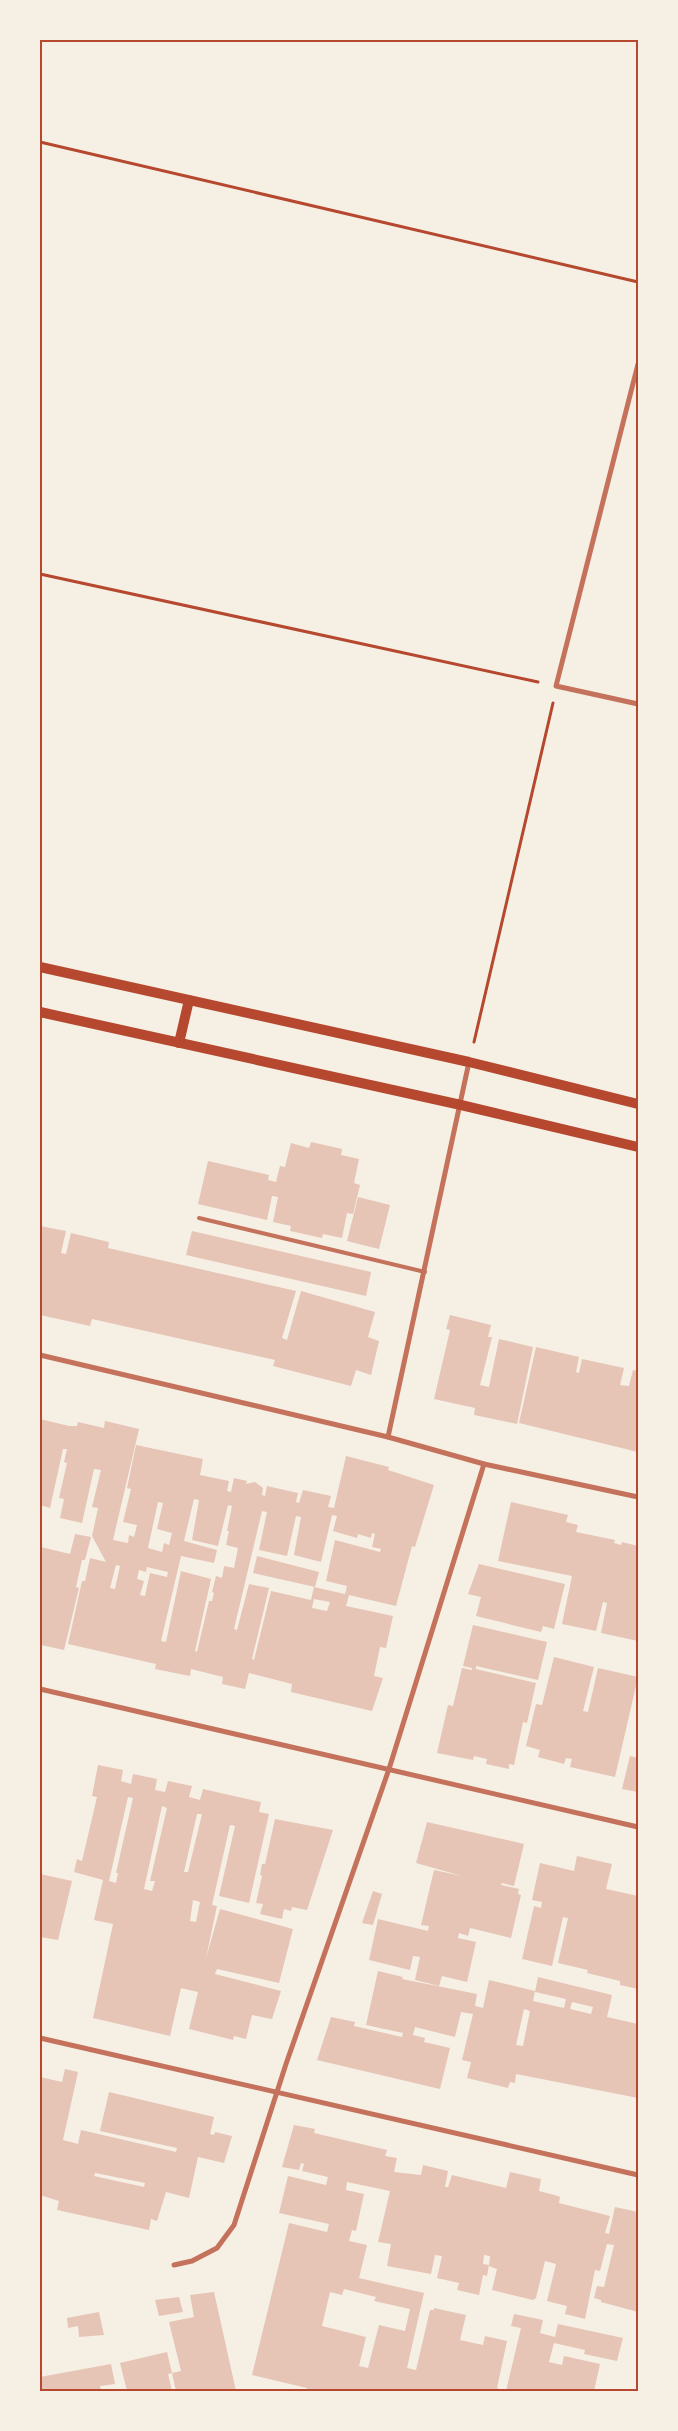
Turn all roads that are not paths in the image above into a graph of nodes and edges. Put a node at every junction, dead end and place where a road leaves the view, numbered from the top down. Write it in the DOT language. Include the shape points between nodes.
graph roads {
  1 [pos="638,364"];
  2 [pos="638,704"];
  3 [pos="40,967"];
  4 [pos="188,1000"];
  5 [pos="40,1012"];
  6 [pos="180,1043"];
  7 [pos="469,1062"];
  8 [pos="638,1104"];
  9 [pos="461,1105"];
  10 [pos="638,1147"];
  11 [pos="199,1218"];
  12 [pos="425,1272"];
  13 [pos="40,1355"];
  14 [pos="388,1436"];
  15 [pos="484,1464"];
  16 [pos="638,1497"];
  17 [pos="40,1689"];
  18 [pos="388,1769"];
  19 [pos="638,1828"];
  20 [pos="40,2038"];
  21 [pos="276,2093"];
  22 [pos="638,2175"];
  23 [pos="174,2264"];
  1 -- 2 [label="street" via="556,686"];
  3 -- 4 [label="main road"];
  4 -- 6 [label="main road"];
  4 -- 7 [label="main road"];
  5 -- 6 [label="main road"];
  6 -- 9 [label="main road"];
  7 -- 8 [label="main road"];
  7 -- 9 [label="street"];
  9 -- 10 [label="main road"];
  9 -- 12 [label="street"];
  11 -- 12 [label="lane"];
  12 -- 14 [label="street"];
  13 -- 14 [label="street"];
  14 -- 15 [label="street"];
  15 -- 16 [label="street"];
  15 -- 18 [label="street"];
  17 -- 18 [label="street"];
  18 -- 19 [label="street"];
  18 -- 21 [label="street"];
  20 -- 21 [label="street"];
  21 -- 22 [label="street"];
  21 -- 23 [label="street" via="234,2225 217,2248 192,2261"];
}
